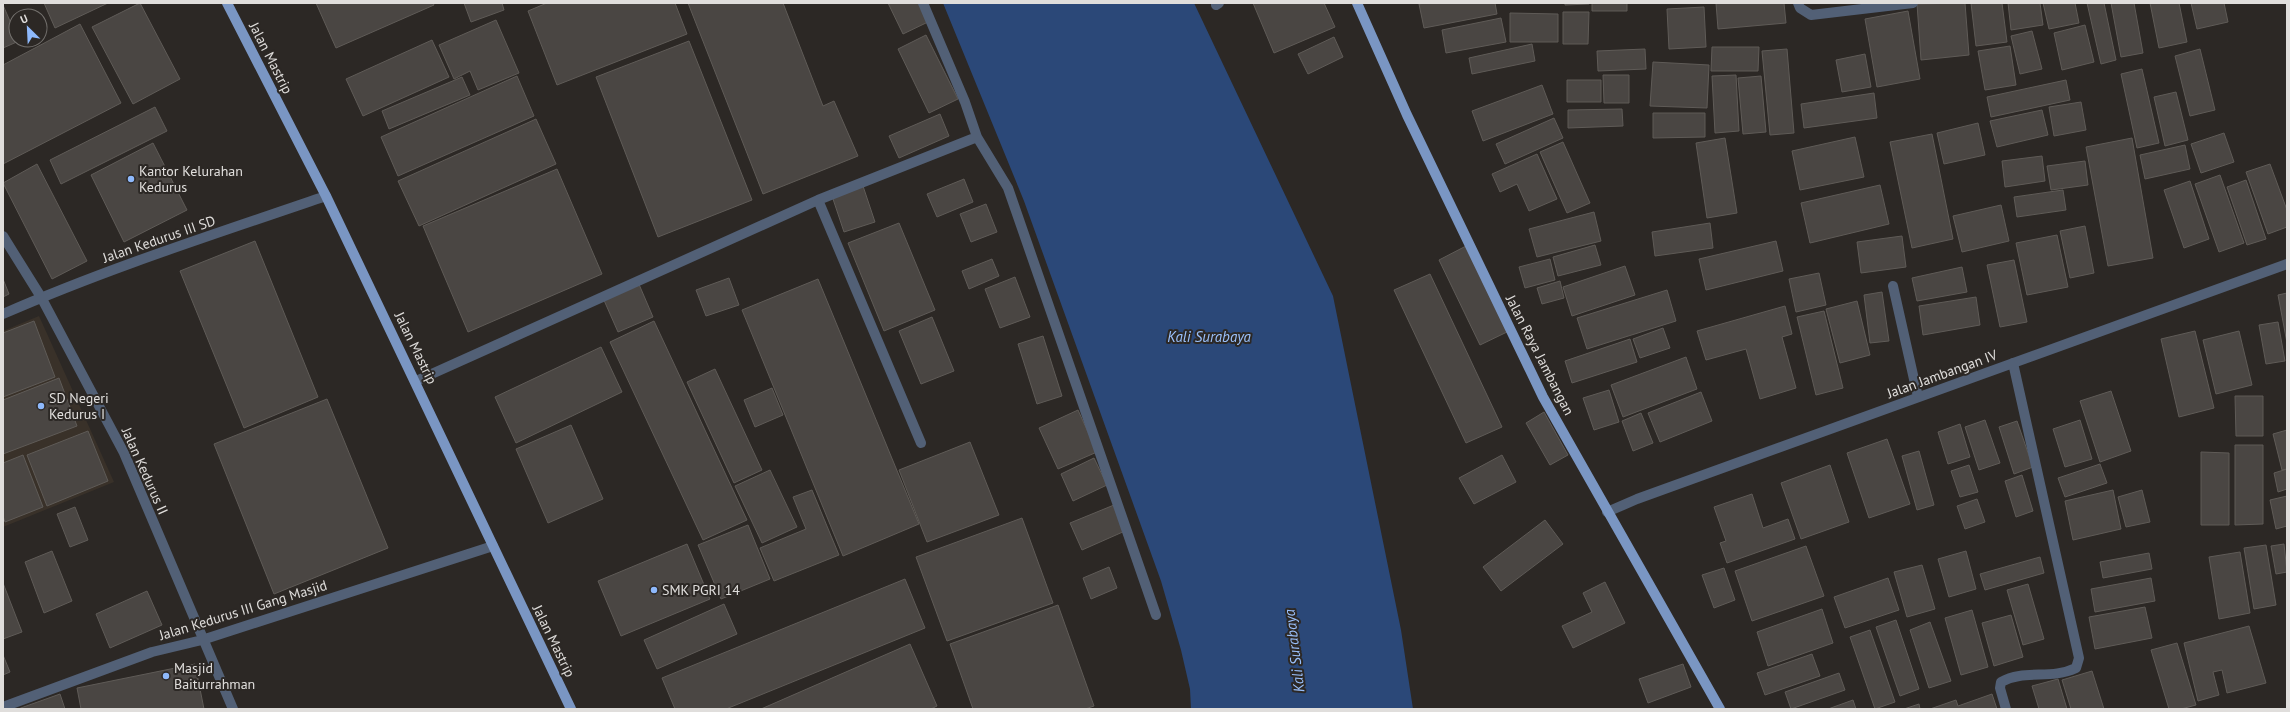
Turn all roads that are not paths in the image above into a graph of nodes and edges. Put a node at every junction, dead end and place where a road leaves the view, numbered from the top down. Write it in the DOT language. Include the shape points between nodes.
graph roads {
  1 [pos="227,3"];
  2 [pos="923,3"];
  3 [pos="1357,3"];
  4 [pos="1798,3"];
  5 [pos="1913,3"];
  6 [pos="977,137"];
  7 [pos="326,196"];
  8 [pos="818,200"];
  9 [pos="3,236"];
  10 [pos="2287,264"];
  11 [pos="1893,286"];
  12 [pos="41,297"];
  13 [pos="3,314"];
  14 [pos="2013,363"];
  15 [pos="416,381"];
  16 [pos="1918,397"];
  17 [pos="920,443"];
  18 [pos="1607,512"];
  19 [pos="493,546"];
  20 [pos="1156,615"];
  21 [pos="202,640"];
  22 [pos="3,707"];
  23 [pos="233,709"];
  24 [pos="572,709"];
  25 [pos="1720,709"];
  26 [pos="2006,709"];
  1 -- 7 [label="main road, Jalan Mastrip"];
  2 -- 6 [label="street"];
  3 -- 18 [label="main road, Jalan Raya Jambangan" via="1406,115 1543,397"];
  4 -- 5 [label="street" via="1800,8 1811,15"];
  6 -- 8 [label="street"];
  6 -- 20 [label="street" via="1008,188"];
  7 -- 12 [label="street, Jalan Kedurus III SD"];
  7 -- 15 [label="main road, Jalan Mastrip"];
  8 -- 15 [label="street"];
  8 -- 17 [label="street"];
  9 -- 12 [label="street, Jalan Kedurus II"];
  10 -- 14 [label="street, Jalan Jambangan IV"];
  11 -- 16 [label="street"];
  12 -- 13 [label="street, Jalan Kedurus III SD"];
  12 -- 21 [label="street, Jalan Kedurus II" via="124,453"];
  14 -- 16 [label="street, Jalan Jambangan IV"];
  14 -- 26 [label="street" via="2079,658 2076,668 2064,674 2015,676 2000,682"];
  15 -- 19 [label="main road, Jalan Mastrip"];
  16 -- 18 [label="street, Jalan Jambangan IV"];
  18 -- 25 [label="main road, Jalan Raya Jambangan"];
  19 -- 21 [label="street, Jalan Kedurus III Gang Masjid"];
  19 -- 24 [label="main road, Jalan Mastrip"];
  21 -- 22 [label="street, Jalan Kedurus III Gang Masjid" via="152,652"];
  21 -- 23 [label="street, Jalan Kedurus II"];
}
